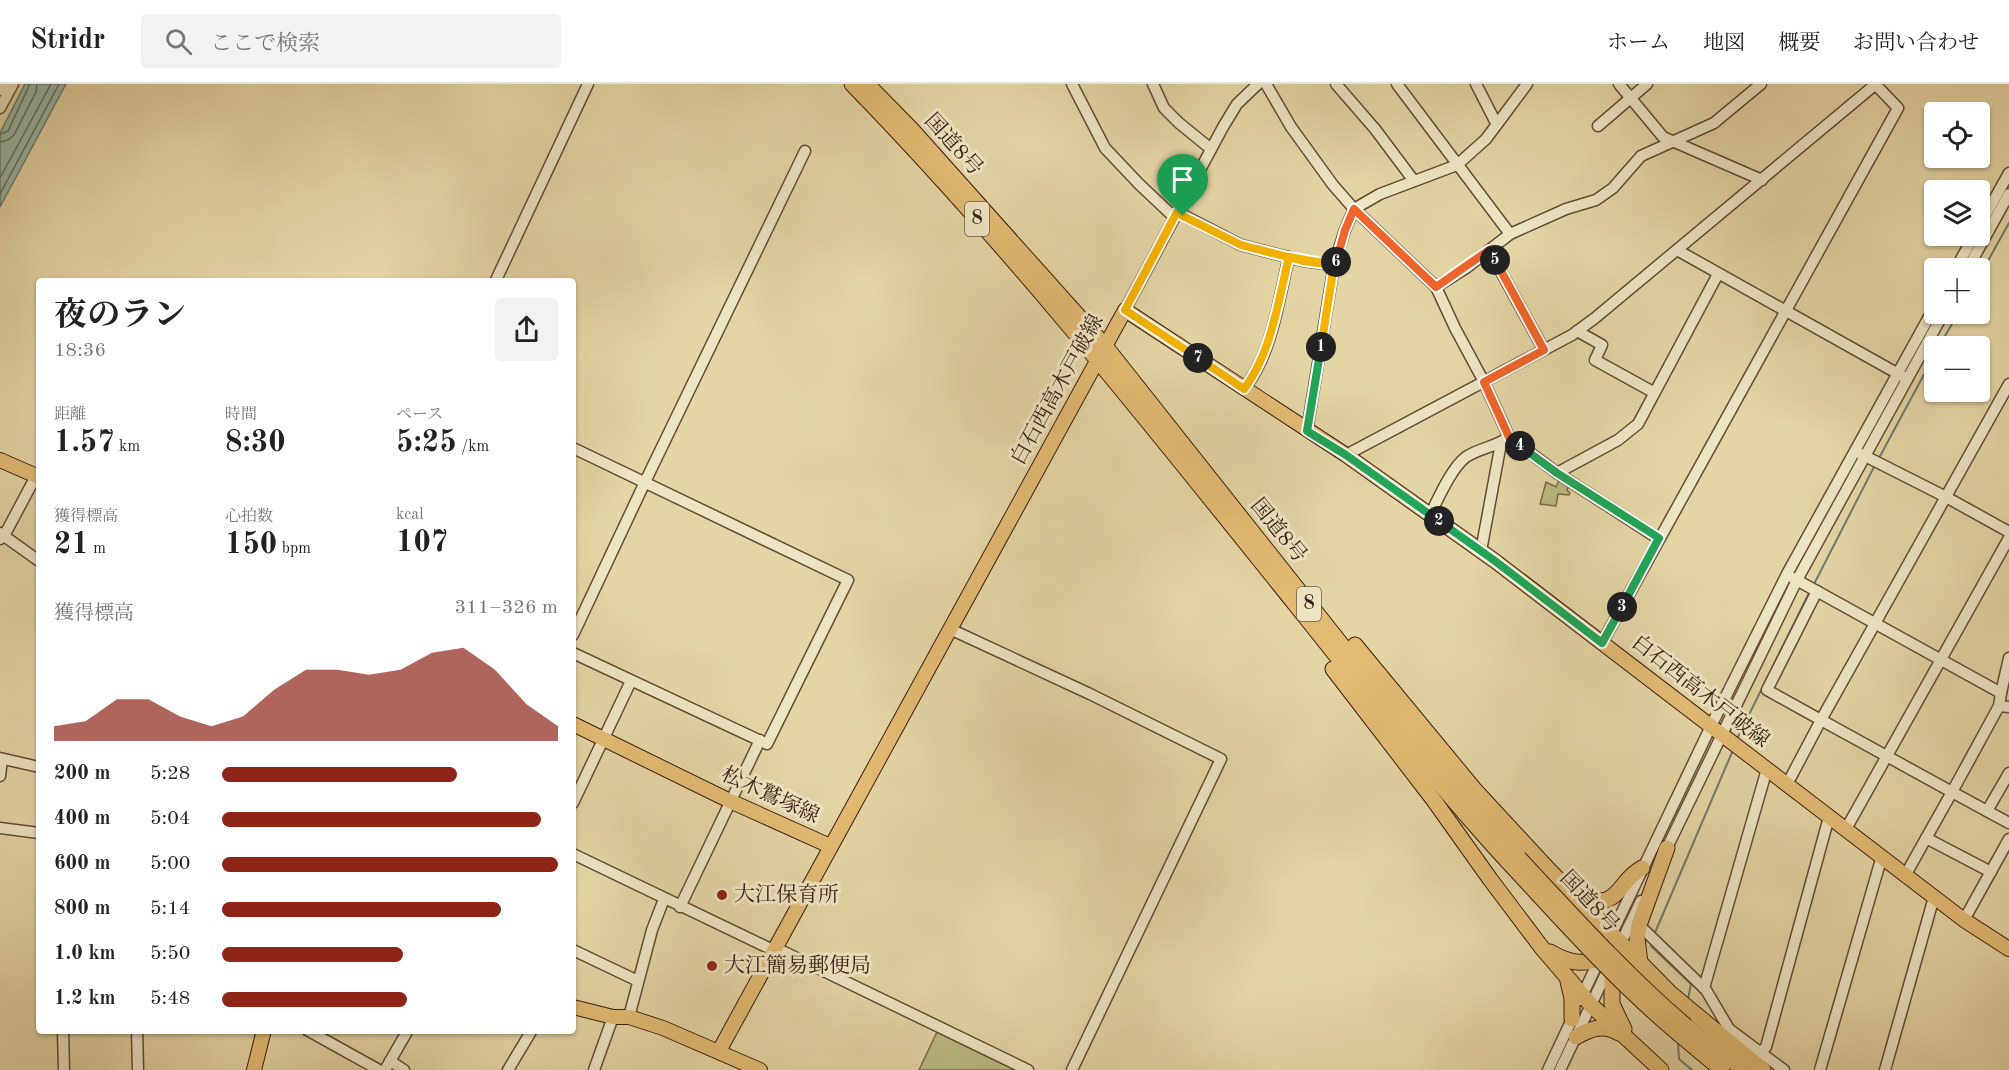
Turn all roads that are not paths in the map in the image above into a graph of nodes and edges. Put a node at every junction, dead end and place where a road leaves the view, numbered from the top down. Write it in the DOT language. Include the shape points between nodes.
graph roads {
  1 [pos="3,84"];
  2 [pos="13,84"];
  3 [pos="588,84"];
  4 [pos="852,84"];
  5 [pos="867,84"];
  6 [pos="1072,84"];
  7 [pos="1153,84"];
  8 [pos="1259,84"];
  9 [pos="1336,84"];
  10 [pos="1397,84"];
  11 [pos="1476,84"];
  12 [pos="1527,84"];
  13 [pos="1619,84"];
  14 [pos="1647,84"];
  15 [pos="1761,84"];
  16 [pos="1876,84"];
  17 [pos="0,90"];
  18 [pos="1630,98"];
  19 [pos="0,108"];
  20 [pos="1497,123"];
  21 [pos="1598,126"];
  22 [pos="1671,142"];
  23 [pos="1211,149"];
  24 [pos="805,151"];
  25 [pos="1457,165"];
  26 [pos="2009,173"];
  27 [pos="1762,180"];
  28 [pos="1414,181"];
  29 [pos="2009,194"];
  30 [pos="1990,207"];
  31 [pos="1354,209"];
  32 [pos="1176,215"];
  33 [pos="1510,234"];
  34 [pos="1489,250"];
  35 [pos="1677,250"];
  36 [pos="1289,257"];
  37 [pos="1974,258"];
  38 [pos="1334,265"];
  39 [pos="1718,274"];
  40 [pos="497,278"];
  41 [pos="1436,287"];
  42 [pos="1784,311"];
  43 [pos="1121,318"];
  44 [pos="1927,324"];
  45 [pos="1936,324"];
  46 [pos="1577,331"];
  47 [pos="1544,350"];
  48 [pos="1101,352"];
  49 [pos="1902,376"];
  50 [pos="1484,382"];
  51 [pos="2009,384"];
  52 [pos="1244,389"];
  53 [pos="1653,392"];
  54 [pos="1307,431"];
  55 [pos="1505,440"];
  56 [pos="576,449"];
  57 [pos="1860,453"];
  58 [pos="1346,455"];
  59 [pos="0,460"];
  60 [pos="1557,473"];
  61 [pos="36,476"];
  62 [pos="36,480"];
  63 [pos="645,482"];
  64 [pos="1946,497"];
  65 [pos="1430,515"];
  66 [pos="2009,532"];
  67 [pos="1,536"];
  68 [pos="1659,538"];
  69 [pos="2009,538"];
  70 [pos="1481,551"];
  71 [pos="36,559"];
  72 [pos="1792,577"];
  73 [pos="1278,582"];
  74 [pos="1817,591"];
  75 [pos="1308,602"];
  76 [pos="1875,623"];
  77 [pos="576,629"];
  78 [pos="950,629"];
  79 [pos="1602,643"];
  80 [pos="576,654"];
  81 [pos="2009,658"];
  82 [pos="1941,659"];
  83 [pos="631,681"];
  84 [pos="2001,693"];
  85 [pos="2004,706"];
  86 [pos="1821,720"];
  87 [pos="576,725"];
  88 [pos="1717,730"];
  89 [pos="604,739"];
  90 [pos="760,740"];
  91 [pos="1887,757"];
  92 [pos="1,758"];
  93 [pos="36,766"];
  94 [pos="1767,769"];
  95 [pos="2009,773"];
  96 [pos="0,776"];
  97 [pos="1791,777"];
  98 [pos="1952,792"];
  99 [pos="576,797"];
  100 [pos="730,801"];
  101 [pos="1987,811"];
  102 [pos="1829,817"];
  103 [pos="2009,823"];
  104 [pos="0,828"];
  105 [pos="1846,829"];
  106 [pos="36,833"];
  107 [pos="1926,838"];
  108 [pos="2009,839"];
  109 [pos="830,846"];
  110 [pos="1667,848"];
  111 [pos="576,855"];
  112 [pos="1882,856"];
  113 [pos="1515,861"];
  114 [pos="1642,868"];
  115 [pos="1991,872"];
  116 [pos="1906,874"];
  117 [pos="1578,897"];
  118 [pos="1934,897"];
  119 [pos="664,899"];
  120 [pos="680,907"];
  121 [pos="1964,920"];
  122 [pos="1639,925"];
  123 [pos="1616,939"];
  124 [pos="1542,948"];
  125 [pos="774,949"];
  126 [pos="2009,949"];
  127 [pos="576,951"];
  128 [pos="1605,960"];
  129 [pos="1640,963"];
  130 [pos="1566,975"];
  131 [pos="638,981"];
  132 [pos="1704,988"];
  133 [pos="1587,1000"];
  134 [pos="576,1008"];
  135 [pos="612,1017"];
  136 [pos="629,1017"];
  137 [pos="1572,1019"];
  138 [pos="1683,1030"];
  139 [pos="63,1034"];
  140 [pos="137,1034"];
  141 [pos="263,1034"];
  142 [pos="313,1034"];
  143 [pos="406,1034"];
  144 [pos="530,1034"];
  145 [pos="1576,1037"];
  146 [pos="1632,1041"];
  147 [pos="719,1051"];
  148 [pos="1760,1053"];
  149 [pos="388,1066"];
  150 [pos="64,1070"];
  151 [pos="138,1070"];
  152 [pos="255,1070"];
  153 [pos="379,1070"];
  154 [pos="404,1070"];
  155 [pos="508,1070"];
  156 [pos="594,1070"];
  157 [pos="760,1070"];
  158 [pos="1028,1070"];
  159 [pos="1072,1070"];
  160 [pos="1548,1070"];
  161 [pos="1560,1070"];
  162 [pos="1660,1070"];
  163 [pos="1722,1070"];
  164 [pos="1744,1070"];
  165 [pos="1762,1070"];
  166 [pos="1784,1070"];
  167 [pos="1820,1070"];
  168 [pos="1885,1070"];
  1 -- 17 [label="street"];
  2 -- 19 [label="street"];
  3 -- 40 [label="street"];
  4 -- 48 [label="highway, 国道8号 / 8"];
  5 -- 48 [label="highway, 国道8号 / 8" via="912,130"];
  6 -- 32 [label="street" via="1106,148 1139,184"];
  7 -- 23 [label="street" via="1164,108"];
  8 -- 23 [label="street" via="1238,104"];
  8 -- 31 [label="street"];
  9 -- 28 [label="street"];
  10 -- 25 [label="street"];
  11 -- 20 [label="street"];
  12 -- 20 [label="street"];
  13 -- 18 [label="street"];
  14 -- 18 [label="street"];
  15 -- 22 [label="street" via="1714,123"];
  16 -- 27 [label="street"];
  16 -- 42 [label="street" via="1898,108"];
  18 -- 21 [label="street"];
  18 -- 22 [label="street"];
  20 -- 25 [label="street" via="1486,139"];
  22 -- 27 [label="street"];
  22 -- 33 [label="street" via="1641,156 1613,188 1596,200"];
  23 -- 32 [label="street"];
  24 -- 63 [label="street"];
  25 -- 28 [label="street"];
  25 -- 33 [label="street"];
  26 -- 30 [label="street"];
  27 -- 35 [label="street"];
  28 -- 31 [label="street"];
  29 -- 37 [label="street"];
  31 -- 38 [label="street"];
  31 -- 41 [label="street"];
  32 -- 36 [label="street" via="1241,245"];
  32 -- 43 [label="street"];
  33 -- 34 [label="street"];
  34 -- 41 [label="street"];
  34 -- 47 [label="street"];
  35 -- 39 [label="street"];
  35 -- 46 [label="street"];
  36 -- 38 [label="street"];
  36 -- 52 [label="street" via="1266,349"];
  38 -- 54 [label="street"];
  39 -- 42 [label="street"];
  39 -- 53 [label="street"];
  41 -- 50 [label="street"];
  42 -- 49 [label="street"];
  42 -- 68 [label="street"];
  43 -- 48 [label="main road, 白石西高木戸破線"];
  43 -- 52 [label="main road, 白石西高木戸破線"];
  44 -- 49 [label="street"];
  45 -- 49 [label="street"];
  46 -- 47 [label="street"];
  46 -- 53 [label="street" via="1602,345 1595,360"];
  47 -- 50 [label="street"];
  48 -- 73 [label="highway, 国道8号 / 8"];
  48 -- 75 [label="highway, 国道8号 / 8"];
  48 -- 78 [label="main road, 白石西高木戸破線"];
  49 -- 57 [label="street"];
  50 -- 55 [label="street"];
  50 -- 58 [label="street"];
  51 -- 64 [label="street"];
  52 -- 54 [label="main road, 白石西高木戸破線"];
  53 -- 60 [label="street" via="1638,424 1618,440"];
  54 -- 58 [label="main road, 白石西高木戸破線"];
  55 -- 60 [label="street"];
  55 -- 65 [label="street" via="1465,457"];
  55 -- 70 [label="street"];
  56 -- 63 [label="street"];
  57 -- 64 [label="street"];
  57 -- 72 [label="street"];
  58 -- 65 [label="main road, 白石西高木戸破線"];
  59 -- 61 [label="main road"];
  60 -- 68 [label="street"];
  62 -- 67 [label="street"];
  63 -- 77 [label="street"];
  63 -- 90 [label="street" via="848,580 767,744"];
  64 -- 66 [label="street"];
  64 -- 76 [label="street"];
  65 -- 70 [label="main road, 白石西高木戸破線"];
  67 -- 71 [label="street"];
  68 -- 79 [label="street"];
  69 -- 82 [label="street"];
  70 -- 79 [label="main road, 白石西高木戸破線"];
  72 -- 74 [label="street"];
  72 -- 88 [label="street"];
  73 -- 113 [label="highway, 国道8号 / 8" via="1394,729"];
  73 -- 124 [label="highway" via="1325,658"];
  74 -- 76 [label="street"];
  74 -- 86 [label="street" via="1767,690"];
  75 -- 113 [label="highway, 国道8号 / 8"];
  75 -- 117 [label="highway" via="1349,638 1474,789"];
  76 -- 82 [label="street"];
  76 -- 86 [label="street"];
  78 -- 109 [label="main road, 白石西高木戸破線"];
  78 -- 159 [label="street" via="1221,759"];
  79 -- 88 [label="main road, 白石西高木戸破線"];
  80 -- 83 [label="street"];
  81 -- 84 [label="street"];
  82 -- 84 [label="street"];
  82 -- 91 [label="street"];
  83 -- 89 [label="street"];
  83 -- 90 [label="street"];
  84 -- 85 [label="street"];
  85 -- 98 [label="street"];
  86 -- 91 [label="street"];
  86 -- 97 [label="street"];
  87 -- 89 [label="main road, 松木鷲塚線"];
  88 -- 94 [label="main road, 白石西高木戸破線"];
  88 -- 110 [label="street"];
  88 -- 114 [label="street"];
  89 -- 99 [label="street"];
  89 -- 100 [label="main road, 松木鷲塚線"];
  90 -- 100 [label="street"];
  91 -- 98 [label="street"];
  91 -- 105 [label="street"];
  92 -- 93 [label="street"];
  92 -- 96 [label="street"];
  94 -- 102 [label="main road, 白石西高木戸破線"];
  94 -- 132 [label="street"];
  95 -- 101 [label="street"];
  98 -- 101 [label="street"];
  98 -- 107 [label="street"];
  100 -- 109 [label="main road, 松木鷲塚線"];
  100 -- 120 [label="street"];
  101 -- 103 [label="street"];
  102 -- 105 [label="main road, 白石西高木戸破線"];
  102 -- 148 [label="street" via="1766,1047"];
  104 -- 106 [label="street"];
  105 -- 112 [label="main road, 白石西高木戸破線"];
  107 -- 115 [label="street"];
  107 -- 116 [label="street"];
  108 -- 115 [label="street"];
  109 -- 125 [label="main road, 松木鷲塚線"];
  110 -- 122 [label="highway"];
  110 -- 123 [label="street"];
  111 -- 119 [label="street"];
  112 -- 116 [label="main road, 白石西高木戸破線"];
  112 -- 167 [label="street"];
  113 -- 138 [label="highway, 国道8号 / 8, bridge"];
  114 -- 117 [label="highway" via="1614,896 1603,901"];
  114 -- 123 [label="street"];
  115 -- 121 [label="street"];
  116 -- 118 [label="main road, 白石西高木戸破線"];
  117 -- 123 [label="highway"];
  118 -- 121 [label="main road, 白石西高木戸破線"];
  118 -- 168 [label="street"];
  119 -- 120 [label="street"];
  119 -- 131 [label="street"];
  120 -- 125 [label="street"];
  121 -- 126 [label="main road, 白石西高木戸破線"];
  122 -- 129 [label="highway"];
  122 -- 132 [label="street"];
  123 -- 128 [label="highway"];
  123 -- 129 [label="highway"];
  124 -- 128 [label="highway" via="1573,963"];
  124 -- 130 [label="highway"];
  125 -- 147 [label="main road, 松木鷲塚線"];
  125 -- 158 [label="street"];
  127 -- 131 [label="street"];
  128 -- 133 [label="street"];
  128 -- 146 [label="highway" via="1612,1004"];
  129 -- 165 [label="highway"];
  130 -- 133 [label="highway"];
  130 -- 137 [label="highway" via="1571,987"];
  131 -- 136 [label="street"];
  132 -- 148 [label="street" via="1729,1029"];
  133 -- 137 [label="street"];
  133 -- 145 [label="street"];
  133 -- 146 [label="highway"];
  134 -- 135 [label="main road"];
  135 -- 136 [label="main road"];
  135 -- 156 [label="street"];
  136 -- 147 [label="main road"];
  137 -- 160 [label="street"];
  138 -- 163 [label="highway, 国道8号 / 8"];
  138 -- 164 [label="highway, 国道8号 / 8"];
  139 -- 150 [label="street"];
  140 -- 151 [label="street"];
  141 -- 152 [label="main road"];
  142 -- 153 [label="street"];
  143 -- 149 [label="street"];
  144 -- 155 [label="street"];
  145 -- 146 [label="highway" via="1602,1027"];
  145 -- 161 [label="street"];
  146 -- 162 [label="highway"];
  147 -- 157 [label="main road"];
  148 -- 166 [label="street"];
  149 -- 154 [label="street"];
}
